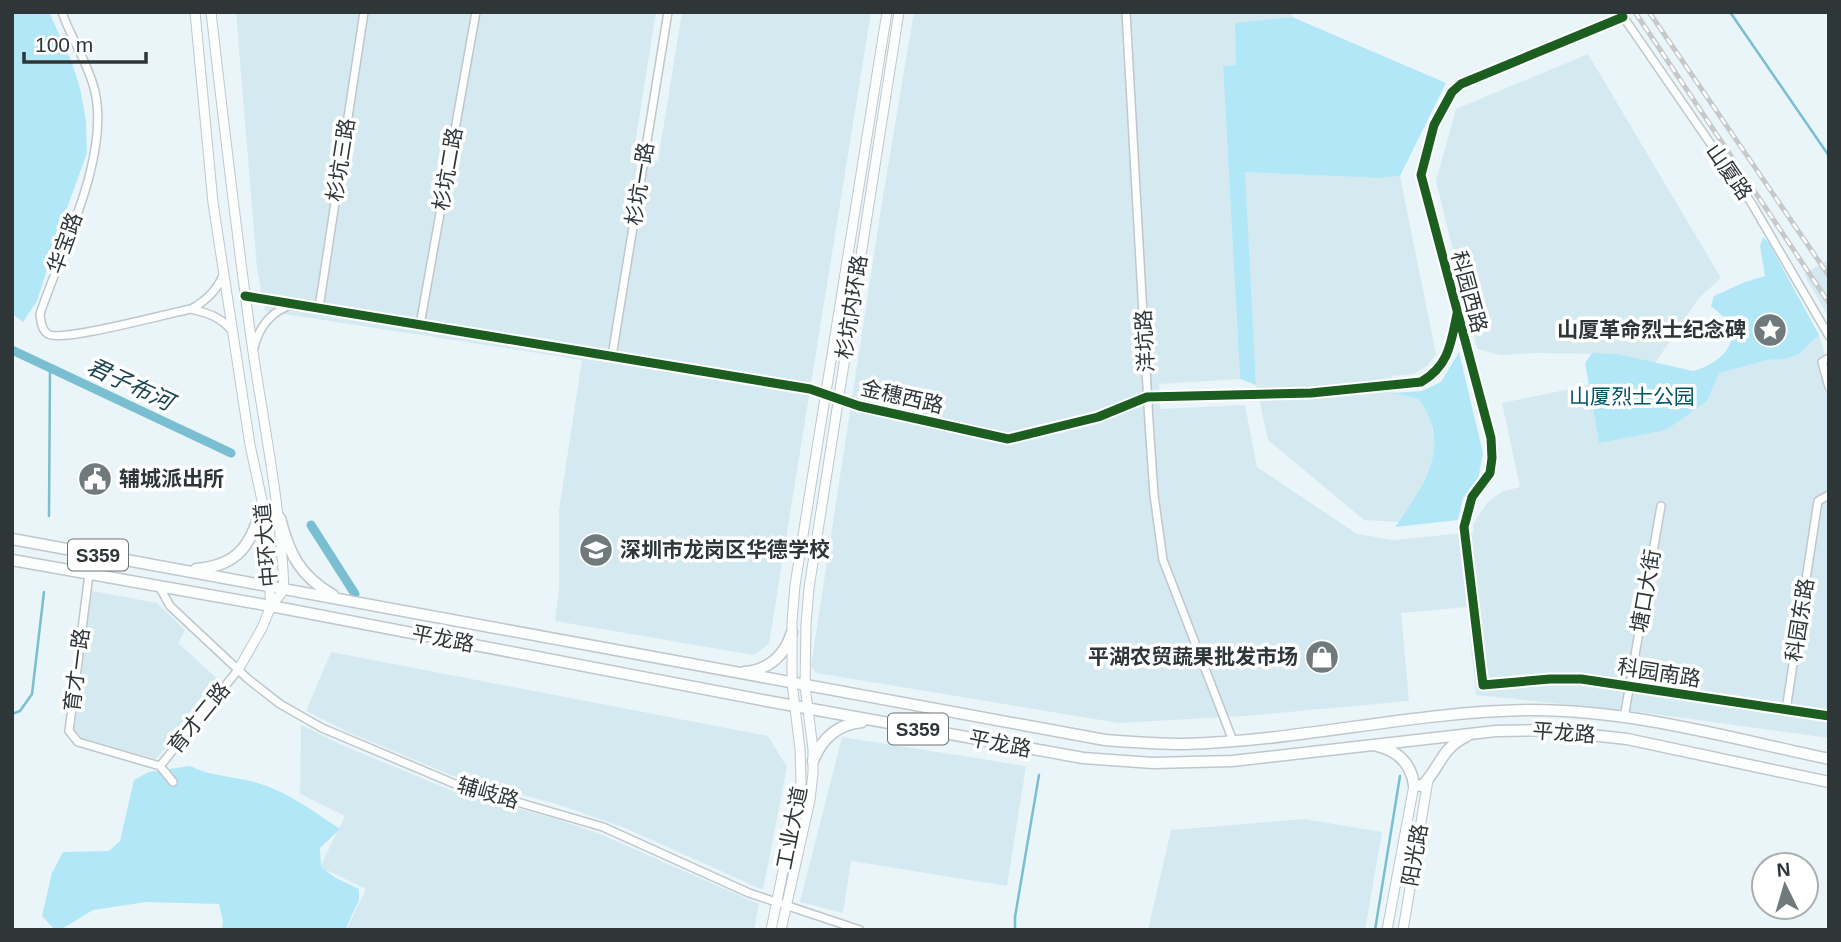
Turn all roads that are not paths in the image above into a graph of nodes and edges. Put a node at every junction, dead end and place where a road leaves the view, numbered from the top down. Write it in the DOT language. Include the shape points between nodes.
graph roads {
  1 [pos="62,12"];
  2 [pos="195,12"];
  3 [pos="211,12"];
  4 [pos="364,12"];
  5 [pos="476,12"];
  6 [pos="668,12"];
  7 [pos="887,12"];
  8 [pos="900,12"];
  9 [pos="1126,12"];
  10 [pos="1622,14"];
  11 [pos="224,272"];
  12 [pos="245,296"];
  13 [pos="294,304"];
  14 [pos="319,308"];
  15 [pos="191,309"];
  16 [pos="1457,314"];
  17 [pos="420,325"];
  18 [pos="233,332"];
  19 [pos="1829,336"];
  20 [pos="253,352"];
  21 [pos="612,356"];
  22 [pos="1829,358"];
  23 [pos="1829,387"];
  24 [pos="824,394"];
  25 [pos="1147,397"];
  26 [pos="838,398"];
  27 [pos="1829,495"];
  28 [pos="263,505"];
  29 [pos="1661,506"];
  30 [pos="280,518"];
  31 [pos="12,539"];
  32 [pos="12,560"];
  33 [pos="183,570"];
  34 [pos="89,574"];
  35 [pos="159,586"];
  36 [pos="270,587"];
  37 [pos="284,590"];
  38 [pos="352,602"];
  39 [pos="271,606"];
  40 [pos="792,632"];
  41 [pos="239,670"];
  42 [pos="736,673"];
  43 [pos="792,683"];
  44 [pos="1483,685"];
  45 [pos="805,686"];
  46 [pos="1630,686"];
  47 [pos="795,706"];
  48 [pos="807,709"];
  49 [pos="1786,710"];
  50 [pos="1829,716"];
  51 [pos="1624,718"];
  52 [pos="877,722"];
  53 [pos="1476,733"];
  54 [pos="1233,741"];
  55 [pos="1369,744"];
  56 [pos="1829,759"];
  57 [pos="813,761"];
  58 [pos="160,766"];
  59 [pos="1428,780"];
  60 [pos="173,782"];
  61 [pos="1829,782"];
  62 [pos="1414,785"];
  63 [pos="781,904"];
  64 [pos="771,930"];
  65 [pos="780,930"];
  66 [pos="860,930"];
  67 [pos="1387,930"];
  68 [pos="1403,930"];
  1 -- 15 [label="street, 华宝路" via="92,78 99,122 83,193 40,314 42,326 57,337"];
  2 -- 11 [label="street, 中环大道"];
  3 -- 12 [label="street, 中环大道"];
  4 -- 14 [label="street, 杉坑三路"];
  5 -- 17 [label="street, 杉坑二路"];
  6 -- 21 [label="street, 杉坑一路"];
  7 -- 24 [label="street, 杉坑内环路"];
  8 -- 26 [label="street, 杉坑内环路"];
  9 -- 25 [label="street, 洋坑路"];
  10 -- 16 [label="street, 科园西路" via="1461,84 1446,102 1434,125 1421,175"];
  10 -- 19 [label="street, 山厦路" via="1752,204"];
  11 -- 15 [label="street" via="204,302"];
  11 -- 18 [label="street, 中环大道"];
  12 -- 13 [label="street, 金穗西路"];
  12 -- 20 [label="street, 中环大道"];
  13 -- 14 [label="street, 金穗西路"];
  13 -- 20 [label="street" via="266,322"];
  14 -- 17 [label="street, 金穗西路"];
  15 -- 18 [label="street" via="217,317"];
  16 -- 25 [label="street, 金穗西路" via="1443,363 1421,382 1311,393"];
  16 -- 44 [label="street, 科园西路" via="1492,458 1490,473 1472,497 1464,527"];
  17 -- 21 [label="street, 金穗西路"];
  18 -- 28 [label="street, 中环大道"];
  20 -- 30 [label="street, 中环大道"];
  21 -- 24 [label="street, 金穗西路"];
  22 -- 23 [label="street" via="1822,362"];
  24 -- 26 [label="street, 金穗西路"];
  24 -- 40 [label="street, 杉坑内环路"];
  25 -- 26 [label="street, 金穗西路" via="1098,417 1008,439"];
  25 -- 54 [label="street, 洋坑路" via="1163,560"];
  26 -- 45 [label="street, 杉坑内环路" via="809,588"];
  27 -- 49 [label="street, 科园东路" via="1818,501"];
  28 -- 33 [label="main road" via="250,542 239,554 207,569"];
  28 -- 36 [label="street, 中环大道"];
  29 -- 46 [label="street, 塘口大街"];
  30 -- 37 [label="street, 中环大道"];
  30 -- 38 [label="main road" via="290,553 304,572 322,589"];
  31 -- 33 [label="main road, 平龙路 / S359"];
  32 -- 34 [label="main road, 平龙路 / S359"];
  33 -- 36 [label="main road, 平龙路 / S359"];
  34 -- 35 [label="main road, 平龙路 / S359"];
  34 -- 58 [label="street, 育才一路" via="69,731 78,742"];
  35 -- 39 [label="main road, 平龙路 / S359"];
  35 -- 41 [label="street, 辅岐路" via="170,606"];
  36 -- 37 [label="main road, 平龙路 / S359"];
  36 -- 39 [label="street, 中环大道"];
  37 -- 38 [label="main road, 平龙路 / S359"];
  37 -- 39 [label="street, 中环大道"];
  38 -- 42 [label="main road, 平龙路 / S359"];
  39 -- 41 [label="street"];
  39 -- 47 [label="main road, 平龙路 / S359"];
  40 -- 42 [label="main road" via="774,662"];
  40 -- 43 [label="street, 杉坑内环路"];
  41 -- 58 [label="street, 育才二路"];
  41 -- 63 [label="street, 辅岐路" via="280,704 345,739 455,785 603,827"];
  42 -- 43 [label="main road, 平龙路 / S359"];
  43 -- 45 [label="main road, 平龙路 / S359"];
  43 -- 47 [label="street, 工业大道"];
  44 -- 46 [label="street, 科园南路" via="1581,679"];
  45 -- 48 [label="street, 工业大道"];
  45 -- 54 [label="main road, 平龙路 / S359" via="1105,740"];
  46 -- 49 [label="street, 科园南路"];
  46 -- 51 [label="street, 塘口大街"];
  47 -- 48 [label="main road, 平龙路 / S359"];
  47 -- 63 [label="street, 工业大道" via="800,792"];
  48 -- 52 [label="main road, 平龙路 / S359"];
  48 -- 57 [label="street, 工业大道"];
  49 -- 50 [label="street, 科园南路"];
  51 -- 54 [label="main road, 平龙路 / S359" via="1555,710 1496,712"];
  51 -- 56 [label="main road, 平龙路 / S359"];
  52 -- 55 [label="main road, 平龙路 / S359" via="1043,752 1131,762 1232,761"];
  52 -- 57 [label="main road" via="856,722 838,729 823,741"];
  53 -- 55 [label="main road, 平龙路 / S359"];
  53 -- 59 [label="main road" via="1450,746"];
  53 -- 61 [label="main road, 平龙路 / S359" via="1546,730 1596,734"];
  55 -- 62 [label="main road" via="1404,760"];
  57 -- 63 [label="street, 工业大道" via="810,800"];
  58 -- 60 [label="street"];
  59 -- 62 [label="main road" via="1422,786"];
  59 -- 68 [label="street, 阳光路"];
  62 -- 67 [label="street, 阳光路"];
  63 -- 64 [label="street, 工业大道"];
  63 -- 65 [label="street, 工业大道"];
  63 -- 66 [label="street, 辅岐路"];
}
